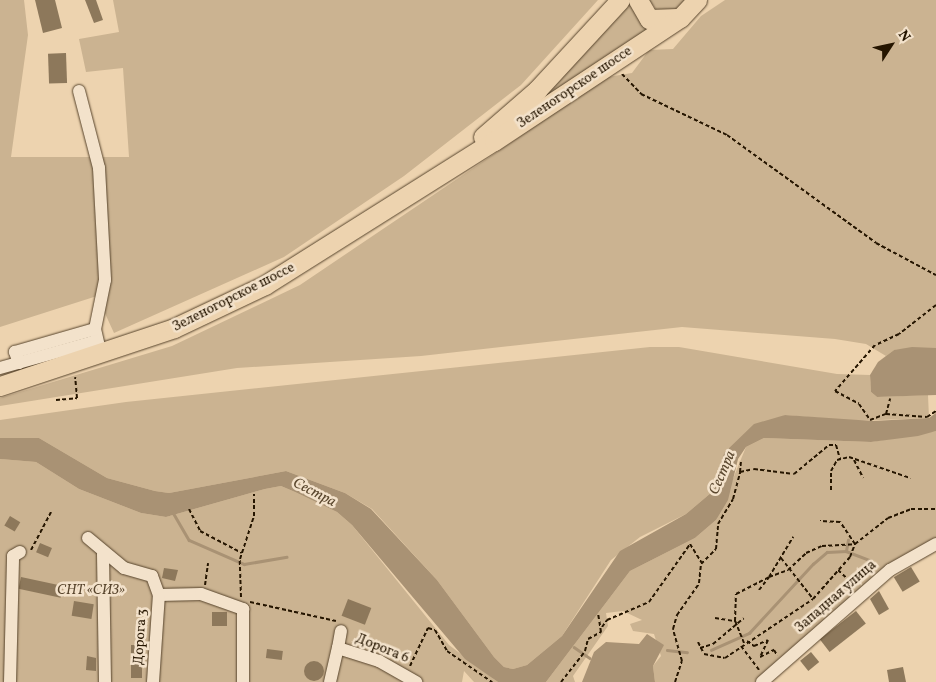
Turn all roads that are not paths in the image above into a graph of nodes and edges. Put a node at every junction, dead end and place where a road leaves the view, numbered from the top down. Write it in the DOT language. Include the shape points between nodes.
graph roads {
  1 [pos="620,0"];
  2 [pos="638,0"];
  3 [pos="697,0"];
  4 [pos="680,18"];
  5 [pos="79,91"];
  6 [pos="448,169"];
  7 [pos="97,342"];
  8 [pos="0,368"];
  9 [pos="0,386"];
  10 [pos="88,538"];
  11 [pos="936,544"];
  12 [pos="20,552"];
  13 [pos="103,554"];
  14 [pos="159,595"];
  15 [pos="342,627"];
  16 [pos="337,650"];
  17 [pos="411,678"];
  18 [pos="766,678"];
  19 [pos="10,682"];
  20 [pos="105,682"];
  21 [pos="152,682"];
  22 [pos="243,682"];
  23 [pos="330,682"];
  1 -- 6 [label="highway, Зеленогорское шоссе" via="537,90"];
  2 -- 4 [label="highway" via="649,19"];
  3 -- 4 [label="highway, Зеленогорское шоссе"];
  4 -- 6 [label="highway, Зеленогорское шоссе"];
  5 -- 7 [label="street" via="99,168 105,280"];
  6 -- 7 [label="highway, Зеленогорское шоссе" via="265,285 174,328"];
  7 -- 8 [label="street"];
  7 -- 9 [label="highway, Зеленогорское шоссе" via="71,365"];
  10 -- 13 [label="street"];
  11 -- 18 [label="street, Западная улица" via="890,570"];
  12 -- 19 [label="street" via="13,556"];
  13 -- 14 [label="street" via="124,568 152,576"];
  13 -- 20 [label="street"];
  14 -- 21 [label="street, Дорога 3"];
  14 -- 22 [label="street" via="203,595 243,608"];
  15 -- 16 [label="street"];
  16 -- 17 [label="street, Дорога 6"];
  16 -- 23 [label="street"];
}
